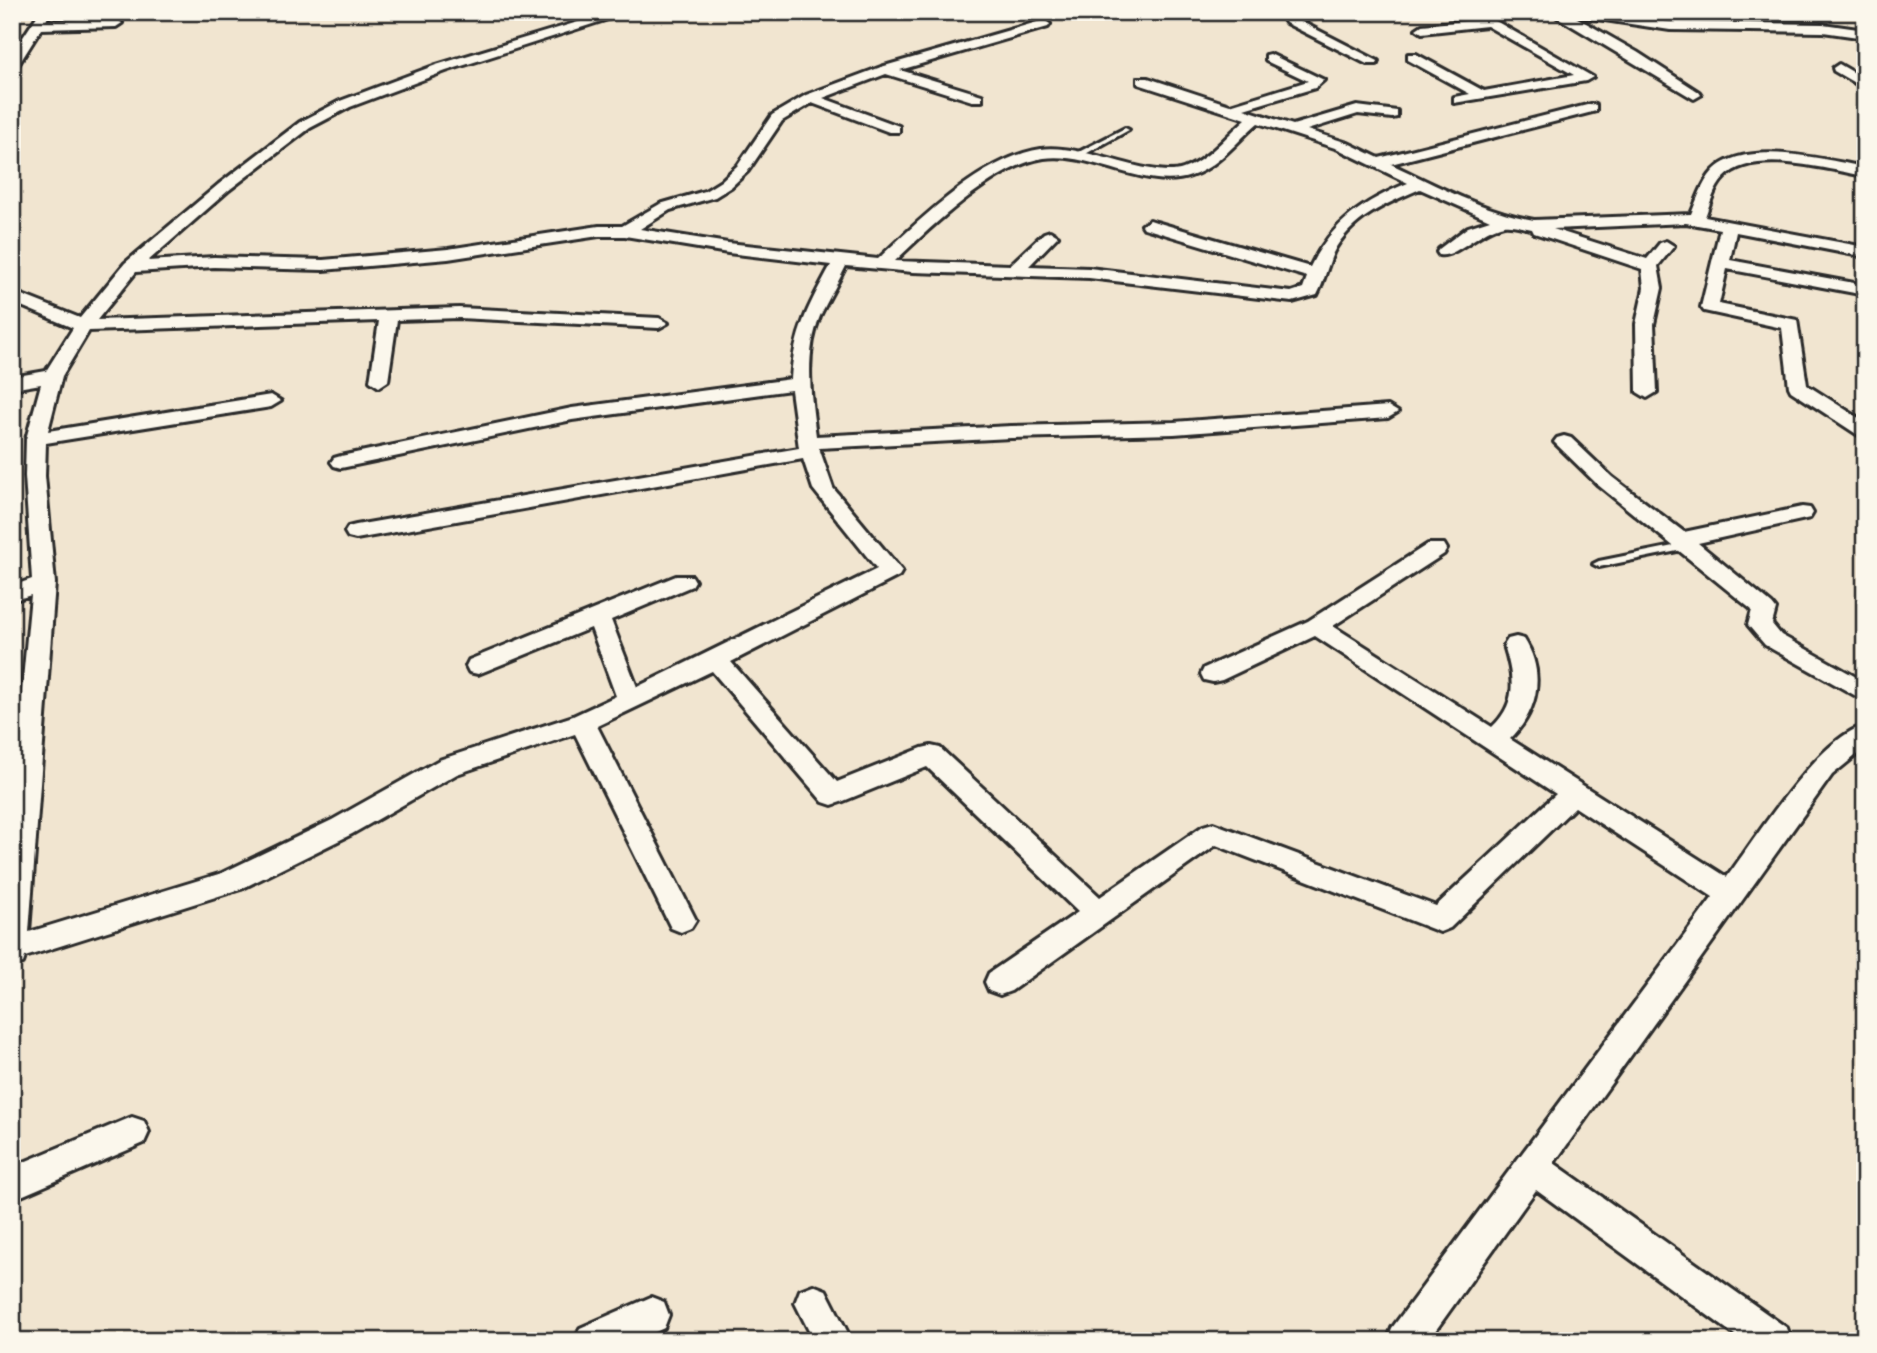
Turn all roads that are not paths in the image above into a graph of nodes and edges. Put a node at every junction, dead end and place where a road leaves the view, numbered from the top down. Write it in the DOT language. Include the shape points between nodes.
graph roads {
  1 [pos="46,12"];
  2 [pos="624,12"];
  3 [pos="1339,12"];
  4 [pos="1472,12"];
  5 [pos="1558,12"];
  6 [pos="1573,12"];
  7 [pos="1711,12"];
  8 [pos="1594,13"];
  9 [pos="1287,15"];
  10 [pos="1489,22"];
  11 [pos="116,23"];
  12 [pos="1044,24"];
  13 [pos="38,25"];
  14 [pos="1737,27"];
  15 [pos="1422,29"];
  16 [pos="1865,34"];
  17 [pos="1412,57"];
  18 [pos="1270,58"];
  19 [pos="1372,61"];
  20 [pos="12,64"];
  21 [pos="1864,67"];
  22 [pos="886,70"];
  23 [pos="1143,81"];
  24 [pos="1865,85"];
  25 [pos="1694,95"];
  26 [pos="1483,96"];
  27 [pos="977,98"];
  28 [pos="811,99"];
  29 [pos="1459,100"];
  30 [pos="1591,108"];
  31 [pos="1227,110"];
  32 [pos="1392,114"];
  33 [pos="1254,119"];
  34 [pos="894,129"];
  35 [pos="1125,130"];
  36 [pos="1292,130"];
  37 [pos="1077,155"];
  38 [pos="1380,162"];
  39 [pos="1865,172"];
  40 [pos="1419,184"];
  41 [pos="1505,220"];
  42 [pos="1696,220"];
  43 [pos="1150,225"];
  44 [pos="1534,225"];
  45 [pos="1729,227"];
  46 [pos="625,231"];
  47 [pos="1050,236"];
  48 [pos="1666,246"];
  49 [pos="1445,252"];
  50 [pos="1865,252"];
  51 [pos="841,261"];
  52 [pos="1721,263"];
  53 [pos="882,264"];
  54 [pos="1650,266"];
  55 [pos="131,267"];
  56 [pos="1016,269"];
  57 [pos="1315,274"];
  58 [pos="1865,290"];
  59 [pos="12,296"];
  60 [pos="388,314"];
  61 [pos="659,323"];
  62 [pos="83,326"];
  63 [pos="53,376"];
  64 [pos="379,381"];
  65 [pos="12,383"];
  66 [pos="800,383"];
  67 [pos="1647,392"];
  68 [pos="271,401"];
  69 [pos="1388,412"];
  70 [pos="1865,431"];
  71 [pos="36,439"];
  72 [pos="1564,442"];
  73 [pos="808,448"];
  74 [pos="341,463"];
  75 [pos="35,476"];
  76 [pos="12,481"];
  77 [pos="1802,513"];
  78 [pos="356,532"];
  79 [pos="1684,543"];
  80 [pos="1436,549"];
  81 [pos="1599,564"];
  82 [pos="684,581"];
  83 [pos="44,583"];
  84 [pos="12,594"];
  85 [pos="598,616"];
  86 [pos="1316,626"];
  87 [pos="1516,645"];
  88 [pos="716,660"];
  89 [pos="478,666"];
  90 [pos="1213,674"];
  91 [pos="1865,693"];
  92 [pos="630,701"];
  93 [pos="582,722"];
  94 [pos="1865,734"];
  95 [pos="1493,741"];
  96 [pos="1573,793"];
  97 [pos="1731,894"];
  98 [pos="1098,913"];
  99 [pos="681,920"];
  100 [pos="13,951"];
  101 [pos="1000,982"];
  102 [pos="132,1132"];
  103 [pos="1532,1167"];
  104 [pos="12,1184"];
  105 [pos="813,1303"];
  106 [pos="652,1315"];
  107 [pos="593,1341"];
  108 [pos="834,1341"];
  109 [pos="1405,1341"];
  110 [pos="1774,1341"];
  1 -- 13 [label="street"];
  2 -- 55 [label="street" via="441,68 345,104 273,149"];
  3 -- 9 [label="street"];
  4 -- 10 [label="street"];
  5 -- 25 [label="street"];
  6 -- 8 [label="street"];
  7 -- 14 [label="street"];
  8 -- 14 [label="street" via="1670,26"];
  9 -- 19 [label="street"];
  10 -- 15 [label="street"];
  10 -- 26 [label="street" via="1586,78"];
  11 -- 13 [label="street"];
  12 -- 22 [label="street"];
  13 -- 20 [label="street"];
  14 -- 16 [label="street" via="1823,28"];
  17 -- 26 [label="street"];
  18 -- 31 [label="street" via="1317,80"];
  21 -- 24 [label="street" via="1839,68"];
  22 -- 27 [label="street"];
  22 -- 28 [label="street"];
  23 -- 31 [label="street"];
  26 -- 29 [label="street"];
  28 -- 34 [label="street"];
  28 -- 46 [label="street" via="777,118 743,168 726,184 710,194 665,207"];
  30 -- 38 [label="street"];
  31 -- 33 [label="street"];
  32 -- 36 [label="street" via="1357,110"];
  33 -- 36 [label="street"];
  33 -- 37 [label="street" via="1186,173 1166,174"];
  35 -- 37 [label="lane"];
  36 -- 38 [label="street"];
  37 -- 53 [label="street" via="1041,154 1015,164 927,222"];
  38 -- 40 [label="street"];
  39 -- 42 [label="street" via="1771,158 1740,161 1718,174"];
  40 -- 41 [label="street"];
  40 -- 57 [label="street" via="1376,202 1342,226"];
  41 -- 44 [label="street"];
  41 -- 49 [label="street" via="1475,230"];
  42 -- 44 [label="street"];
  42 -- 45 [label="street"];
  43 -- 57 [label="street"];
  44 -- 54 [label="street"];
  45 -- 50 [label="street"];
  45 -- 52 [label="street"];
  46 -- 51 [label="street"];
  46 -- 55 [label="street" via="323,265 214,262"];
  47 -- 56 [label="street"];
  48 -- 54 [label="street"];
  51 -- 53 [label="street"];
  51 -- 66 [label="street" via="811,317 802,348"];
  52 -- 58 [label="street"];
  52 -- 70 [label="street" via="1710,307 1791,324 1798,387"];
  53 -- 56 [label="street"];
  54 -- 67 [label="street" via="1653,288 1644,324"];
  55 -- 62 [label="street"];
  56 -- 57 [label="street" via="1110,275 1292,297 1311,291"];
  59 -- 62 [label="street"];
  60 -- 61 [label="street"];
  60 -- 62 [label="street"];
  60 -- 64 [label="street"];
  62 -- 63 [label="street"];
  63 -- 65 [label="street"];
  63 -- 71 [label="street"];
  66 -- 73 [label="street"];
  66 -- 74 [label="street" via="572,414"];
  68 -- 71 [label="street"];
  69 -- 73 [label="street"];
  71 -- 75 [label="street"];
  72 -- 79 [label="street"];
  73 -- 78 [label="street"];
  73 -- 88 [label="street" via="823,489 891,571"];
  75 -- 76 [label="street"];
  75 -- 83 [label="street"];
  77 -- 79 [label="street"];
  79 -- 81 [label="lane"];
  79 -- 91 [label="street" via="1764,609 1760,625 1773,640"];
  80 -- 86 [label="street"];
  82 -- 85 [label="street"];
  83 -- 84 [label="street"];
  83 -- 100 [label="street"];
  85 -- 89 [label="street"];
  85 -- 92 [label="street"];
  86 -- 90 [label="street"];
  86 -- 95 [label="street"];
  87 -- 95 [label="street" via="1527,677 1523,704"];
  88 -- 92 [label="street"];
  88 -- 98 [label="street" via="832,795 931,755"];
  92 -- 93 [label="street"];
  93 -- 99 [label="street"];
  93 -- 100 [label="street" via="448,767 342,827 231,881"];
  94 -- 97 [label="street" via="1823,768"];
  95 -- 96 [label="street"];
  96 -- 97 [label="street"];
  96 -- 98 [label="street" via="1440,920 1213,832"];
  97 -- 103 [label="street"];
  98 -- 101 [label="street"];
  102 -- 104 [label="street"];
  103 -- 109 [label="street"];
  103 -- 110 [label="street"];
  105 -- 108 [label="street"];
  106 -- 107 [label="street"];
}
